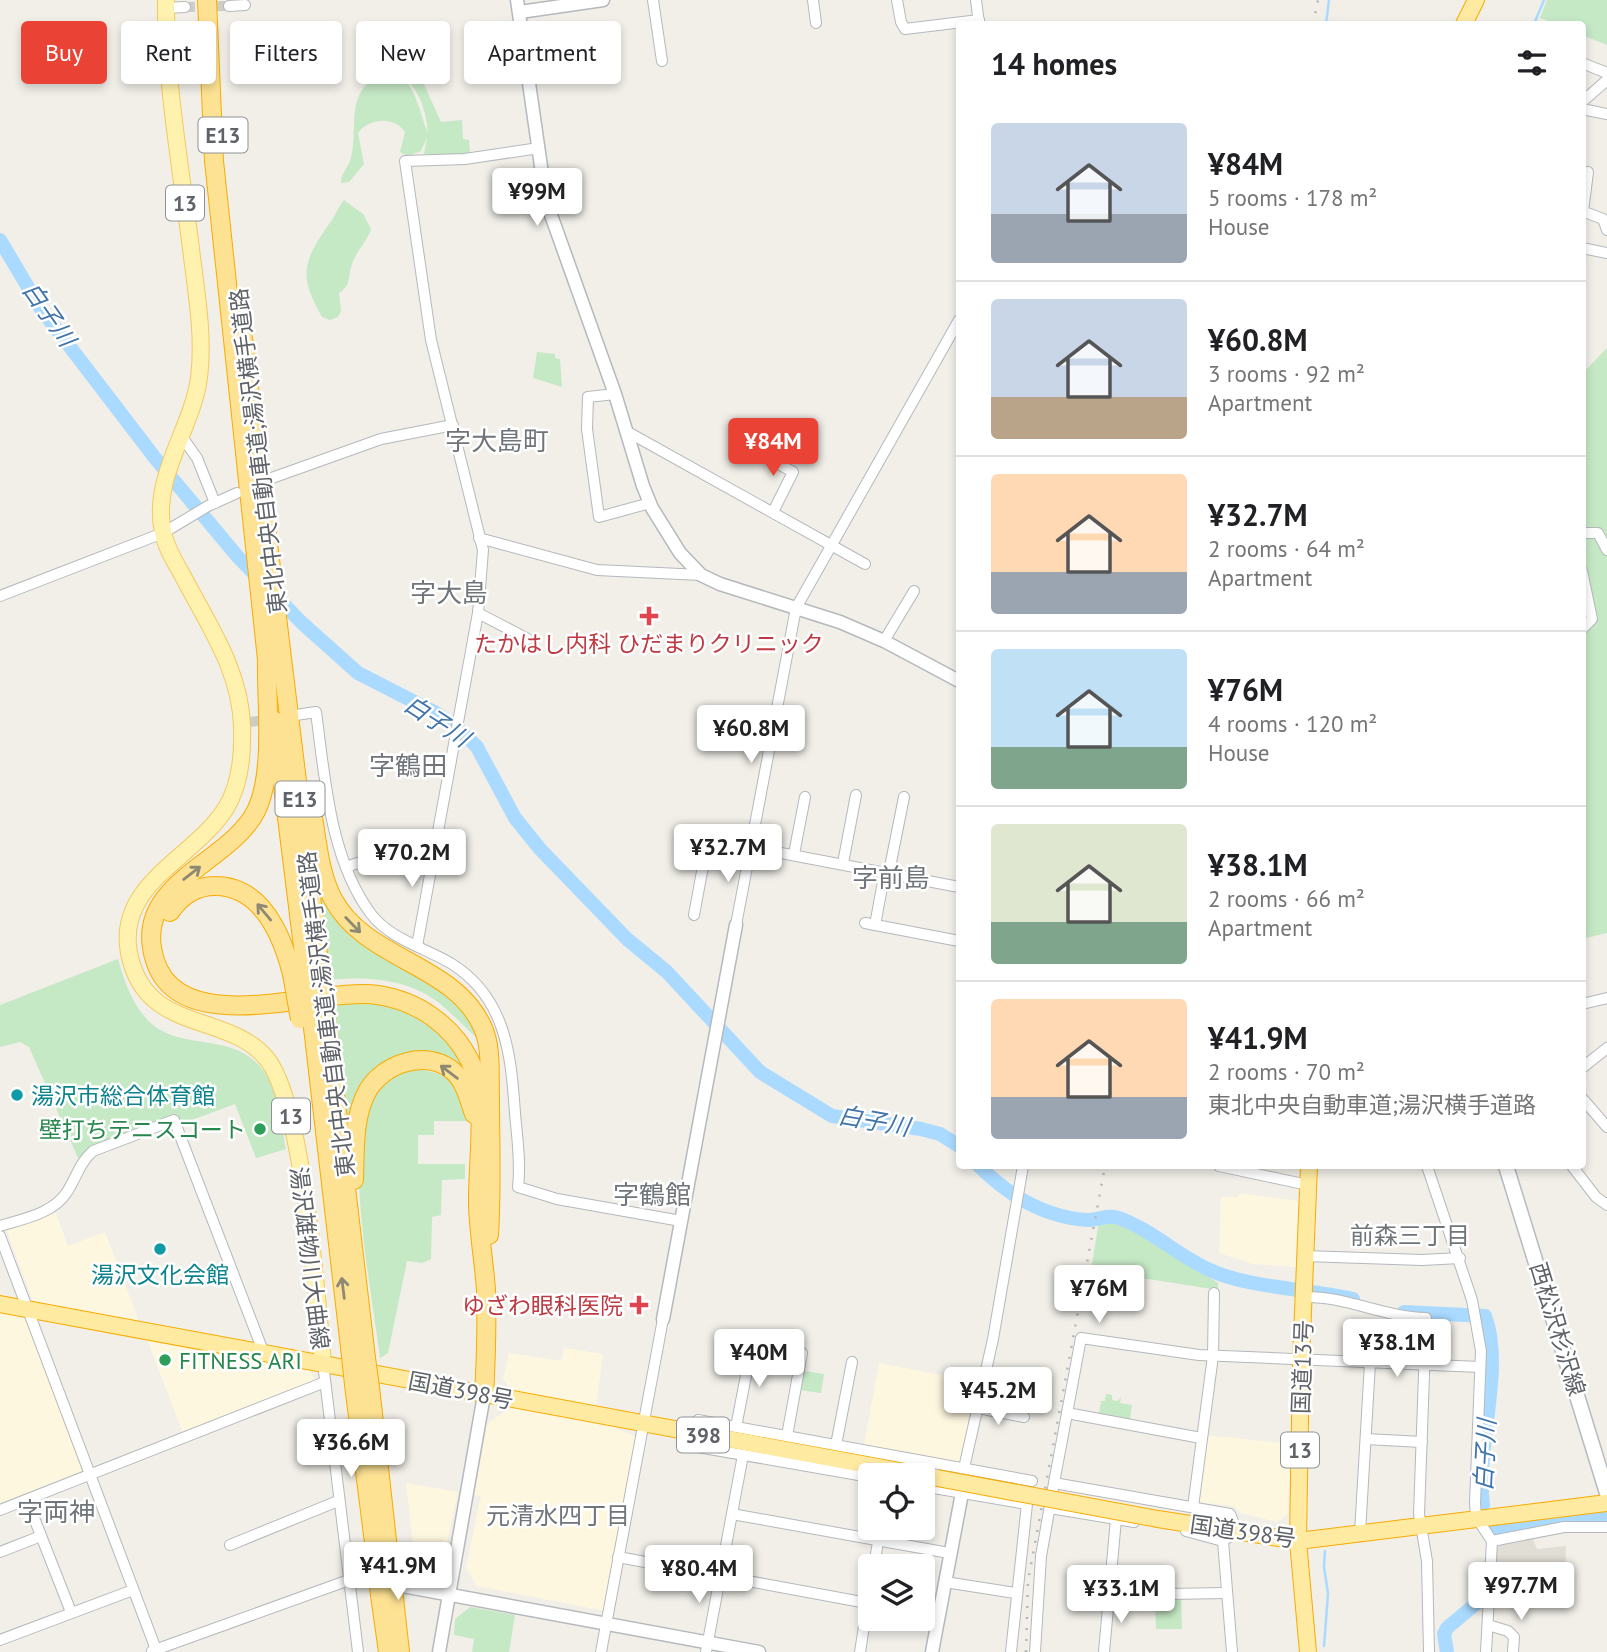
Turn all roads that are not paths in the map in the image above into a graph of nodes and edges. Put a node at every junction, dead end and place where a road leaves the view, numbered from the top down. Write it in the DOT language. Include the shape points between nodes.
graph roads {
  1 [pos="207,0"];
  2 [pos="604,0"];
  3 [pos="653,0"];
  4 [pos="813,0"];
  5 [pos="897,0"];
  6 [pos="989,0"];
  7 [pos="1476,0"];
  8 [pos="976,1"];
  9 [pos="222,3"];
  10 [pos="166,4"];
  11 [pos="245,5"];
  12 [pos="519,6"];
  13 [pos="185,7"];
  14 [pos="979,21"];
  15 [pos="1466,21"];
  16 [pos="816,23"];
  17 [pos="956,24"];
  18 [pos="662,61"];
  19 [pos="1586,65"];
  20 [pos="1607,73"];
  21 [pos="1607,80"];
  22 [pos="1586,98"];
  23 [pos="1586,110"];
  24 [pos="1607,114"];
  25 [pos="539,148"];
  26 [pos="1588,172"];
  27 [pos="1586,185"];
  28 [pos="1586,213"];
  29 [pos="1607,230"];
  30 [pos="1586,249"];
  31 [pos="1607,253"];
  32 [pos="956,325"];
  33 [pos="615,394"];
  34 [pos="453,425"];
  35 [pos="625,431"];
  36 [pos="182,437"];
  37 [pos="755,451"];
  38 [pos="269,479"];
  39 [pos="237,493"];
  40 [pos="650,503"];
  41 [pos="212,504"];
  42 [pos="773,512"];
  43 [pos="1586,533"];
  44 [pos="163,534"];
  45 [pos="479,538"];
  46 [pos="833,545"];
  47 [pos="1607,550"];
  48 [pos="865,564"];
  49 [pos="701,575"];
  50 [pos="1586,590"];
  51 [pos="915,591"];
  52 [pos="0,596"];
  53 [pos="796,608"];
  54 [pos="478,613"];
  55 [pos="1586,625"];
  56 [pos="528,639"];
  57 [pos="884,640"];
  58 [pos="274,654"];
  59 [pos="956,679"];
  60 [pos="296,715"];
  61 [pos="856,795"];
  62 [pos="805,797"];
  63 [pos="904,797"];
  64 [pos="437,836"];
  65 [pos="751,848"];
  66 [pos="794,854"];
  67 [pos="843,863"];
  68 [pos="346,867"];
  69 [pos="887,872"];
  70 [pos="956,886"];
  71 [pos="694,915"];
  72 [pos="736,925"];
  73 [pos="956,941"];
  74 [pos="417,946"];
  75 [pos="306,971"];
  76 [pos="1607,998"];
  77 [pos="1586,1003"];
  78 [pos="313,1018"];
  79 [pos="1607,1048"];
  80 [pos="1586,1065"];
  81 [pos="489,1077"];
  82 [pos="1586,1103"];
  83 [pos="1607,1127"];
  84 [pos="478,1131"];
  85 [pos="1022,1169"];
  86 [pos="1233,1169"];
  87 [pos="1311,1169"];
  88 [pos="1428,1169"];
  89 [pos="1507,1169"];
  90 [pos="1575,1169"];
  91 [pos="1308,1185"];
  92 [pos="1607,1205"];
  93 [pos="681,1221"];
  94 [pos="0,1226"];
  95 [pos="351,1227"];
  96 [pos="0,1236"];
  97 [pos="1305,1256"];
  98 [pos="1460,1258"];
  99 [pos="486,1287"];
  100 [pos="1304,1289"];
  101 [pos="1214,1293"];
  102 [pos="0,1304"];
  103 [pos="28,1309"];
  104 [pos="663,1319"];
  105 [pos="752,1345"];
  106 [pos="263,1352"];
  107 [pos="802,1353"];
  108 [pos="1213,1356"];
  109 [pos="358,1357"];
  110 [pos="1301,1360"];
  111 [pos="852,1362"];
  112 [pos="323,1363"];
  113 [pos="1370,1363"];
  114 [pos="1425,1365"];
  115 [pos="1479,1367"];
  116 [pos="325,1382"];
  117 [pos="484,1395"];
  118 [pos="978,1408"];
  119 [pos="1067,1413"];
  120 [pos="1024,1417"];
  121 [pos="643,1425"];
  122 [pos="737,1427"];
  123 [pos="684,1432"];
  124 [pos="787,1436"];
  125 [pos="1201,1438"];
  126 [pos="1366,1440"];
  127 [pos="1422,1442"];
  128 [pos="836,1445"];
  129 [pos="743,1455"];
  130 [pos="1603,1462"];
  131 [pos="858,1464"];
  132 [pos="964,1468"];
  133 [pos="90,1475"];
  134 [pos="858,1475"];
  135 [pos="935,1477"];
  136 [pos="1032,1481"];
  137 [pos="1054,1483"];
  138 [pos="935,1488"];
  139 [pos="961,1493"];
  140 [pos="1607,1493"];
  141 [pos="27,1500"];
  142 [pos="338,1501"];
  143 [pos="1607,1503"];
  144 [pos="1193,1507"];
  145 [pos="1050,1508"];
  146 [pos="0,1510"];
  147 [pos="733,1514"];
  148 [pos="1476,1517"];
  149 [pos="1116,1519"];
  150 [pos="1421,1526"];
  151 [pos="1607,1527"];
  152 [pos="1237,1531"];
  153 [pos="1360,1533"];
  154 [pos="41,1536"];
  155 [pos="1223,1541"];
  156 [pos="1298,1541"];
  157 [pos="1492,1541"];
  158 [pos="878,1542"];
  159 [pos="230,1545"];
  160 [pos="0,1552"];
  161 [pos="949,1553"];
  162 [pos="876,1554"];
  163 [pos="618,1557"];
  164 [pos="721,1575"];
  165 [pos="349,1580"];
  166 [pos="945,1582"];
  167 [pos="133,1590"];
  168 [pos="447,1592"];
  169 [pos="1015,1593"];
  170 [pos="1226,1593"];
  171 [pos="1108,1595"];
  172 [pos="387,1597"];
  173 [pos="858,1600"];
  174 [pos="71,1612"];
  175 [pos="607,1623"];
  176 [pos="1488,1625"];
  177 [pos="862,1631"];
  178 [pos="0,1640"];
  179 [pos="706,1647"];
  180 [pos="154,1651"];
  181 [pos="745,1651"];
  182 [pos="358,1652"];
  183 [pos="388,1652"];
  184 [pos="400,1652"];
  185 [pos="439,1652"];
  186 [pos="601,1652"];
  187 [pos="759,1652"];
  188 [pos="859,1652"];
  189 [pos="932,1652"];
  190 [pos="1011,1652"];
  191 [pos="1035,1652"];
  192 [pos="1104,1652"];
  193 [pos="1232,1652"];
  194 [pos="1308,1652"];
  195 [pos="1429,1652"];
  196 [pos="1486,1652"];
  197 [pos="1513,1652"];
  1 -- 58 [label="highway, 東北中央自動車道;湯沢横手道路 / E13" via="214,161 252,537 261,615"];
  2 -- 12 [label="street"];
  3 -- 18 [label="street"];
  4 -- 16 [label="street"];
  5 -- 17 [label="street" via="905,29"];
  6 -- 8 [label="street"];
  7 -- 15 [label="highway"];
  8 -- 14 [label="street"];
  9 -- 11 [label="street"];
  9 -- 58 [label="highway, 東北中央自動車道;湯沢横手道路 / E13" via="225,159 279,629"];
  10 -- 13 [label="street"];
  10 -- 36 [label="main road, 湯沢雄物川大曲線 / 13" via="201,350 195,400"];
  12 -- 25 [label="street"];
  19 -- 20 [label="street"];
  21 -- 22 [label="street"];
  23 -- 24 [label="street"];
  25 -- 33 [label="street" via="546,201"];
  25 -- 34 [label="street" via="465,159 405,161 431,340"];
  26 -- 27 [label="street"];
  28 -- 29 [label="street" via="1603,219"];
  30 -- 31 [label="street"];
  32 -- 46 [label="street"];
  33 -- 35 [label="street"];
  33 -- 40 [label="street" via="588,397 587,429 599,517"];
  34 -- 38 [label="street" via="380,439"];
  34 -- 45 [label="street"];
  35 -- 40 [label="street"];
  35 -- 42 [label="street"];
  36 -- 41 [label="street" via="197,458"];
  36 -- 44 [label="main road, 湯沢雄物川大曲線 / 13" via="163,492"];
  37 -- 42 [label="street" via="793,472"];
  39 -- 41 [label="street"];
  40 -- 49 [label="street" via="680,553"];
  41 -- 44 [label="street"];
  42 -- 46 [label="street"];
  43 -- 47 [label="street" via="1598,533"];
  44 -- 52 [label="street"];
  44 -- 112 [label="main road, 湯沢雄物川大曲線 / 13" via="226,657 246,724 227,806 211,828 150,882 130,917 128,950 140,981 161,1005 250,1044 276,1072 291,1118"];
  45 -- 49 [label="street" via="597,570"];
  45 -- 54 [label="street" via="483,550"];
  46 -- 48 [label="street"];
  46 -- 53 [label="street"];
  49 -- 53 [label="street"];
  50 -- 55 [label="street" via="1592,619"];
  51 -- 57 [label="street"];
  53 -- 57 [label="street"];
  53 -- 65 [label="street"];
  54 -- 56 [label="street"];
  54 -- 64 [label="street"];
  57 -- 59 [label="street"];
  58 -- 75 [label="highway, 東北中央自動車道;湯沢横手道路 / E13"];
  58 -- 81 [label="highway, one-way" via="332,898 358,931 434,976 460,997 485,1030"];
  84 -- 58 [label="highway, one-way" via="479,1089 471,1061 444,1026 419,1007 375,994 234,1007 208,1004 174,988 157,964 151,940 158,911 181,882 235,839 257,809 265,769"];
  60 -- 68 [label="street" via="316,712 324,773"];
  61 -- 67 [label="street"];
  62 -- 66 [label="street"];
  63 -- 69 [label="street"];
  64 -- 68 [label="street"];
  64 -- 74 [label="street"];
  65 -- 66 [label="street"];
  65 -- 71 [label="street" via="708,839"];
  65 -- 72 [label="street"];
  66 -- 67 [label="street"];
  67 -- 69 [label="street"];
  68 -- 74 [label="street" via="373,917"];
  69 -- 70 [label="street"];
  69 -- 73 [label="street" via="870,924"];
  72 -- 93 [label="street"];
  74 -- 93 [label="street" via="474,981 505,1033 511,1054 518,1187 557,1199"];
  75 -- 78 [label="highway, bridge"];
  75 -- 78 [label="highway, 東北中央自動車道;湯沢横手道路 / E13, bridge"];
  75 -- 81 [label="highway, one-way" via="263,910 231,887 204,886 183,897 168,915 163,948 171,968 191,986 220,995 363,986 404,992 454,1023 470,1040"];
  76 -- 77 [label="street"];
  78 -- 95 [label="highway, 東北中央自動車道;湯沢横手道路 / E13"];
  109 -- 78 [label="highway, 東北中央自動車道;湯沢横手道路 / E13, one-way" via="321,1159"];
  79 -- 80 [label="street"];
  81 -- 99 [label="highway" via="491,1208"];
  82 -- 83 [label="street"];
  84 -- 95 [label="highway, one-way" via="467,1091 453,1071 425,1060 382,1073 362,1103"];
  84 -- 99 [label="highway" via="478,1207"];
  85 -- 118 [label="street"];
  86 -- 91 [label="street"];
  87 -- 91 [label="highway, 国道13号 / 13"];
  88 -- 98 [label="street"];
  89 -- 130 [label="main road, 西松沢杉沢線"];
  90 -- 92 [label="street"];
  91 -- 97 [label="highway, 国道13号 / 13"];
  93 -- 104 [label="street"];
  94 -- 106 [label="street" via="54,1207 93,1151 174,1120"];
  95 -- 109 [label="highway, 東北中央自動車道;湯沢横手道路 / E13"];
  96 -- 103 [label="street"];
  97 -- 98 [label="street"];
  97 -- 100 [label="highway, 国道13号 / 13"];
  98 -- 115 [label="street" via="1481,1351"];
  99 -- 117 [label="highway"];
  100 -- 110 [label="highway, 国道13号 / 13"];
  100 -- 114 [label="street" via="1376,1311 1426,1318"];
  101 -- 108 [label="street"];
  102 -- 103 [label="highway, 国道398号 / 398"];
  103 -- 106 [label="highway, 国道398号 / 398"];
  103 -- 133 [label="street"];
  104 -- 121 [label="street"];
  105 -- 122 [label="street"];
  106 -- 112 [label="highway, 国道398号 / 398"];
  107 -- 124 [label="street"];
  108 -- 110 [label="street"];
  108 -- 119 [label="street" via="1081,1338"];
  108 -- 125 [label="street"];
  109 -- 172 [label="highway, 東北中央自動車道;湯沢横手道路 / E13, bridge"];
  110 -- 113 [label="street"];
  110 -- 156 [label="highway, 国道13号 / 13"];
  111 -- 128 [label="street"];
  112 -- 116 [label="street"];
  112 -- 117 [label="highway, 国道398号 / 398"];
  113 -- 114 [label="street"];
  113 -- 126 [label="street"];
  114 -- 115 [label="street"];
  114 -- 127 [label="street"];
  115 -- 148 [label="street"];
  116 -- 133 [label="street"];
  116 -- 142 [label="street"];
  117 -- 121 [label="highway, 国道398号 / 398"];
  117 -- 168 [label="street"];
  118 -- 120 [label="street"];
  118 -- 132 [label="street"];
  119 -- 125 [label="street"];
  119 -- 137 [label="street"];
  121 -- 123 [label="highway, 国道398号 / 398"];
  121 -- 163 [label="street"];
  122 -- 123 [label="street" via="698,1420"];
  122 -- 124 [label="street"];
  123 -- 129 [label="street" via="692,1446"];
  123 -- 131 [label="highway, 国道398号 / 398"];
  124 -- 128 [label="street"];
  125 -- 144 [label="street"];
  126 -- 127 [label="street"];
  126 -- 153 [label="street"];
  127 -- 150 [label="street"];
  128 -- 132 [label="street"];
  129 -- 134 [label="street"];
  129 -- 147 [label="street"];
  130 -- 140 [label="main road, 西松沢杉沢線"];
  132 -- 136 [label="street"];
  133 -- 141 [label="street"];
  133 -- 167 [label="street"];
  135 -- 152 [label="highway, 国道398号 / 398, bridge"];
  137 -- 144 [label="street"];
  137 -- 145 [label="street"];
  138 -- 139 [label="street"];
  139 -- 161 [label="street"];
  139 -- 169 [label="street" via="1027,1504"];
  141 -- 146 [label="street"];
  141 -- 154 [label="street"];
  142 -- 159 [label="street"];
  142 -- 165 [label="street"];
  143 -- 148 [label="highway, 国道398号 / 398"];
  144 -- 152 [label="street" via="1230,1514"];
  145 -- 149 [label="street"];
  145 -- 191 [label="street" via="1038,1581"];
  147 -- 158 [label="street"];
  147 -- 164 [label="street"];
  148 -- 150 [label="highway, 国道398号 / 398"];
  148 -- 157 [label="street"];
  149 -- 155 [label="street"];
  149 -- 171 [label="street"];
  150 -- 153 [label="highway, 国道398号 / 398"];
  150 -- 195 [label="street" via="1427,1561"];
  151 -- 157 [label="street" via="1564,1527"];
  152 -- 155 [label="street"];
  152 -- 156 [label="highway, 国道398号 / 398"];
  153 -- 156 [label="highway, 国道398号 / 398"];
  154 -- 160 [label="street"];
  154 -- 174 [label="street"];
  155 -- 170 [label="street"];
  156 -- 194 [label="highway, 国道13号 / 13"];
  157 -- 176 [label="street"];
  158 -- 161 [label="street"];
  158 -- 162 [label="street"];
  161 -- 166 [label="street"];
  163 -- 164 [label="street"];
  163 -- 175 [label="street"];
  164 -- 173 [label="street"];
  164 -- 179 [label="street"];
  165 -- 168 [label="street"];
  165 -- 180 [label="street"];
  165 -- 182 [label="street"];
  166 -- 169 [label="street"];
  166 -- 189 [label="street"];
  167 -- 174 [label="street"];
  167 -- 180 [label="street"];
  168 -- 175 [label="street"];
  168 -- 185 [label="street"];
  169 -- 190 [label="street"];
  170 -- 171 [label="street"];
  170 -- 193 [label="street"];
  171 -- 192 [label="street"];
  172 -- 183 [label="highway, 東北中央自動車道;湯沢横手道路 / E13"];
  172 -- 184 [label="highway, 東北中央自動車道;湯沢横手道路 / E13"];
  174 -- 178 [label="street"];
  175 -- 179 [label="street"];
  175 -- 186 [label="street"];
  176 -- 196 [label="street"];
  176 -- 197 [label="street" via="1514,1637"];
  177 -- 188 [label="street"];
  179 -- 181 [label="street"];
  181 -- 187 [label="street"];
}
